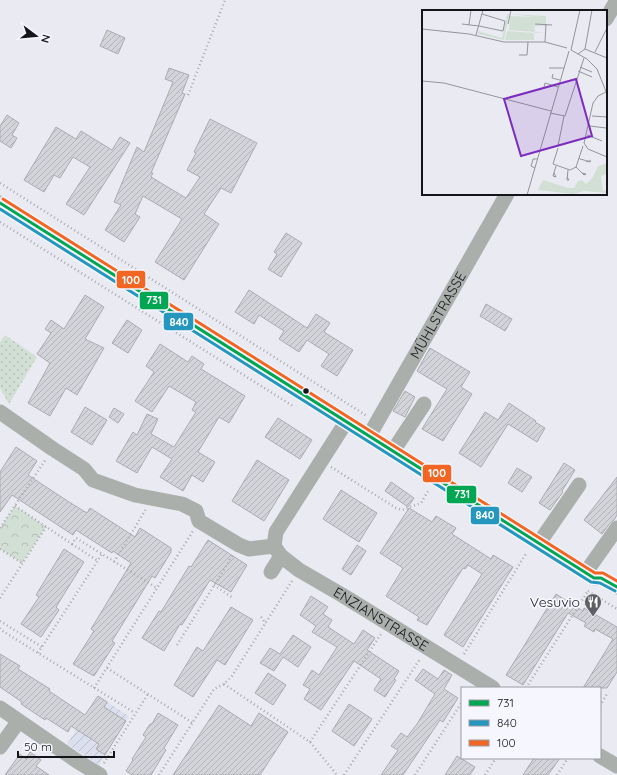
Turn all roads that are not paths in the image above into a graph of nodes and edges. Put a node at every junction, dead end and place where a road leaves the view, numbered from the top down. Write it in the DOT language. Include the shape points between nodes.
graph roads {
  1 [pos="616,0"];
  2 [pos="607,17"];
  3 [pos="506,195"];
  4 [pos="0,203"];
  5 [pos="424,404"];
  6 [pos="0,412"];
  7 [pos="346,422"];
  8 [pos="369,436"];
  9 [pos="393,451"];
  10 [pos="578,485"];
  11 [pos="617,528"];
  12 [pos="539,543"];
  13 [pos="278,551"];
  14 [pos="271,572"];
  15 [pos="589,580"];
  16 [pos="617,587"];
  17 [pos="617,598"];
  18 [pos="490,687"];
  19 [pos="0,708"];
  20 [pos="18,722"];
  21 [pos="0,747"];
  22 [pos="601,757"];
  23 [pos="617,766"];
  24 [pos="99,774"];
  1 -- 2 [label="street"];
  3 -- 8 [label="street, MÜHLSTRASSE"];
  4 -- 7 [label="street"];
  5 -- 9 [label="street"];
  6 -- 13 [label="street" via="84,469 93,480 135,495 182,504 196,511 199,521 239,545 249,549"];
  7 -- 8 [label="street"];
  7 -- 13 [label="street" via="276,532"];
  8 -- 9 [label="street"];
  9 -- 12 [label="street"];
  10 -- 12 [label="street"];
  11 -- 15 [label="street"];
  12 -- 15 [label="street"];
  13 -- 14 [label="street"];
  13 -- 18 [label="street, ENZIANSTRASSE" via="299,570"];
  15 -- 16 [label="street" via="601,578"];
  15 -- 17 [label="street"];
  19 -- 20 [label="street"];
  20 -- 21 [label="street"];
  20 -- 24 [label="street"];
  22 -- 23 [label="street"];
}
